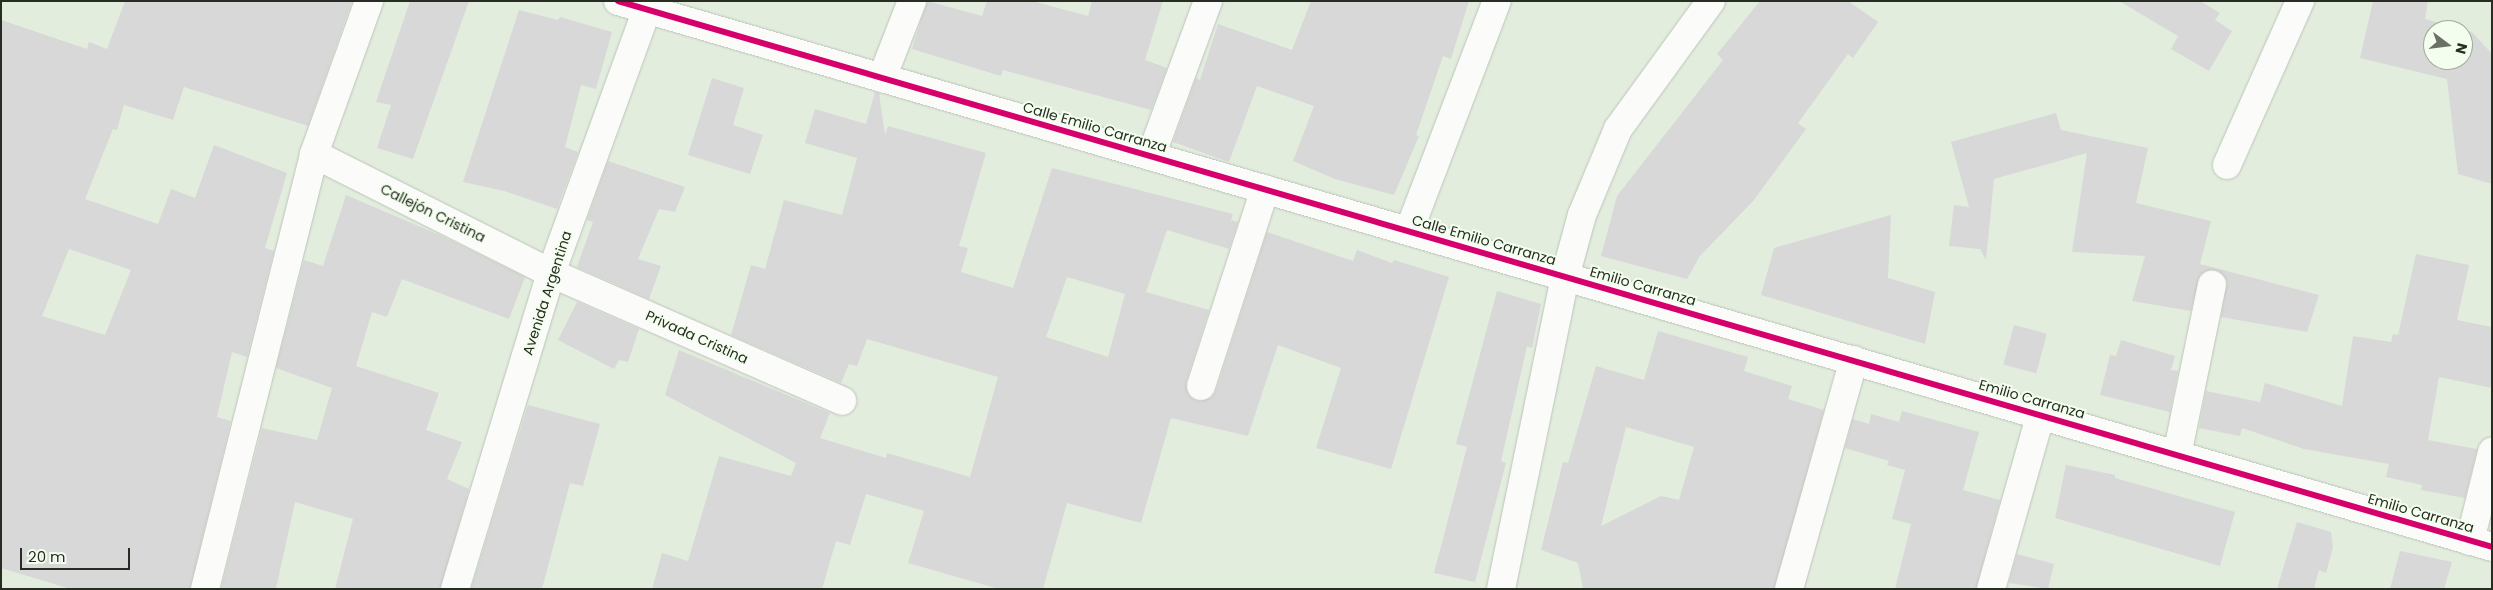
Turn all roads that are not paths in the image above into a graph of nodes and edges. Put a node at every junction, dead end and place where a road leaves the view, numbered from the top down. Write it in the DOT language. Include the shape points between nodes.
graph roads {
  1 [pos="369,1"];
  2 [pos="618,1"];
  3 [pos="912,1"];
  4 [pos="1208,1"];
  5 [pos="1497,1"];
  6 [pos="1710,1"];
  7 [pos="2300,1"];
  8 [pos="648,5"];
  9 [pos="882,78"];
  10 [pos="314,154"];
  11 [pos="1151,156"];
  12 [pos="2227,164"];
  13 [pos="1265,189"];
  14 [pos="1409,231"];
  15 [pos="552,273"];
  16 [pos="1565,277"];
  17 [pos="2212,285"];
  18 [pos="1854,360"];
  19 [pos="1201,386"];
  20 [pos="842,401"];
  21 [pos="2041,414"];
  22 [pos="2492,452"];
  23 [pos="2178,455"];
  24 [pos="2481,544"];
  25 [pos="205,589"];
  26 [pos="455,589"];
  27 [pos="1501,589"];
  28 [pos="1790,589"];
  29 [pos="1991,589"];
  1 -- 10 [label="street"];
  2 -- 8 [label="street, Calle Emilio Carranza"];
  3 -- 9 [label="street"];
  4 -- 11 [label="street"];
  5 -- 14 [label="street"];
  6 -- 16 [label="street" via="1618,129 1582,215"];
  7 -- 12 [label="street"];
  8 -- 9 [label="street, Calle Emilio Carranza"];
  8 -- 15 [label="street, Avenida Argentina"];
  9 -- 11 [label="street, Calle Emilio Carranza"];
  10 -- 15 [label="street, Callejón Cristina"];
  10 -- 25 [label="street"];
  11 -- 13 [label="street, Calle Emilio Carranza"];
  13 -- 14 [label="street, Calle Emilio Carranza"];
  13 -- 19 [label="street"];
  14 -- 16 [label="street, Calle Emilio Carranza"];
  15 -- 20 [label="street, Privada Cristina"];
  15 -- 26 [label="street, Avenida Argentina"];
  16 -- 18 [label="street, Emilio Carranza"];
  16 -- 27 [label="street"];
  17 -- 23 [label="street"];
  18 -- 21 [label="street, Emilio Carranza"];
  18 -- 28 [label="street"];
  21 -- 23 [label="street, Emilio Carranza"];
  21 -- 29 [label="street"];
  22 -- 24 [label="street"];
  23 -- 24 [label="street, Emilio Carranza"];
}
